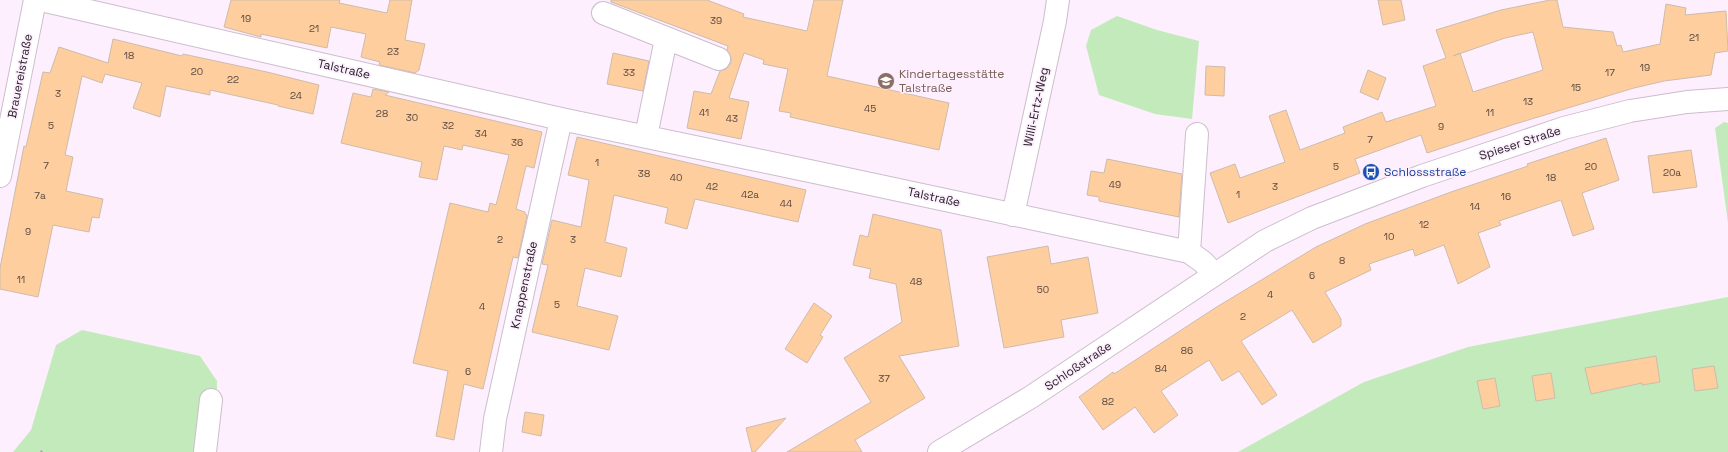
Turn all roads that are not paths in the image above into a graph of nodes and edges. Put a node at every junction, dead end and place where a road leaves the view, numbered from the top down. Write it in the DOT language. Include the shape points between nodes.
graph roads {
  1 [pos="35,0"];
  2 [pos="41,0"];
  3 [pos="1058,0"];
  4 [pos="77,4"];
  5 [pos="603,13"];
  6 [pos="666,38"];
  7 [pos="719,59"];
  8 [pos="1728,99"];
  9 [pos="560,119"];
  10 [pos="1197,134"];
  11 [pos="646,136"];
  12 [pos="0,176"];
  13 [pos="1013,214"];
  14 [pos="1188,252"];
  15 [pos="1214,274"];
  16 [pos="210,400"];
  17 [pos="205,452"];
  18 [pos="491,452"];
  19 [pos="939,452"];
  1 -- 12 [label="street, Brauereistraße"];
  2 -- 4 [label="street, Talstraße"];
  3 -- 13 [label="street, Willi-Ertz-Weg"];
  4 -- 9 [label="street, Talstraße"];
  5 -- 6 [label="street"];
  6 -- 7 [label="street"];
  6 -- 11 [label="street"];
  8 -- 15 [label="street, Spieser Straße" via="1687,102 1630,111 1564,128 1479,156 1312,218 1264,241"];
  9 -- 11 [label="street, Talstraße"];
  9 -- 18 [label="street, Knappenstraße" via="495,420"];
  10 -- 14 [label="street"];
  11 -- 13 [label="street, Talstraße"];
  13 -- 14 [label="street, Talstraße"];
  14 -- 15 [label="street, Talstraße" via="1203,262"];
  15 -- 19 [label="street, Schloßstraße" via="1031,397"];
  16 -- 17 [label="street"];
}
